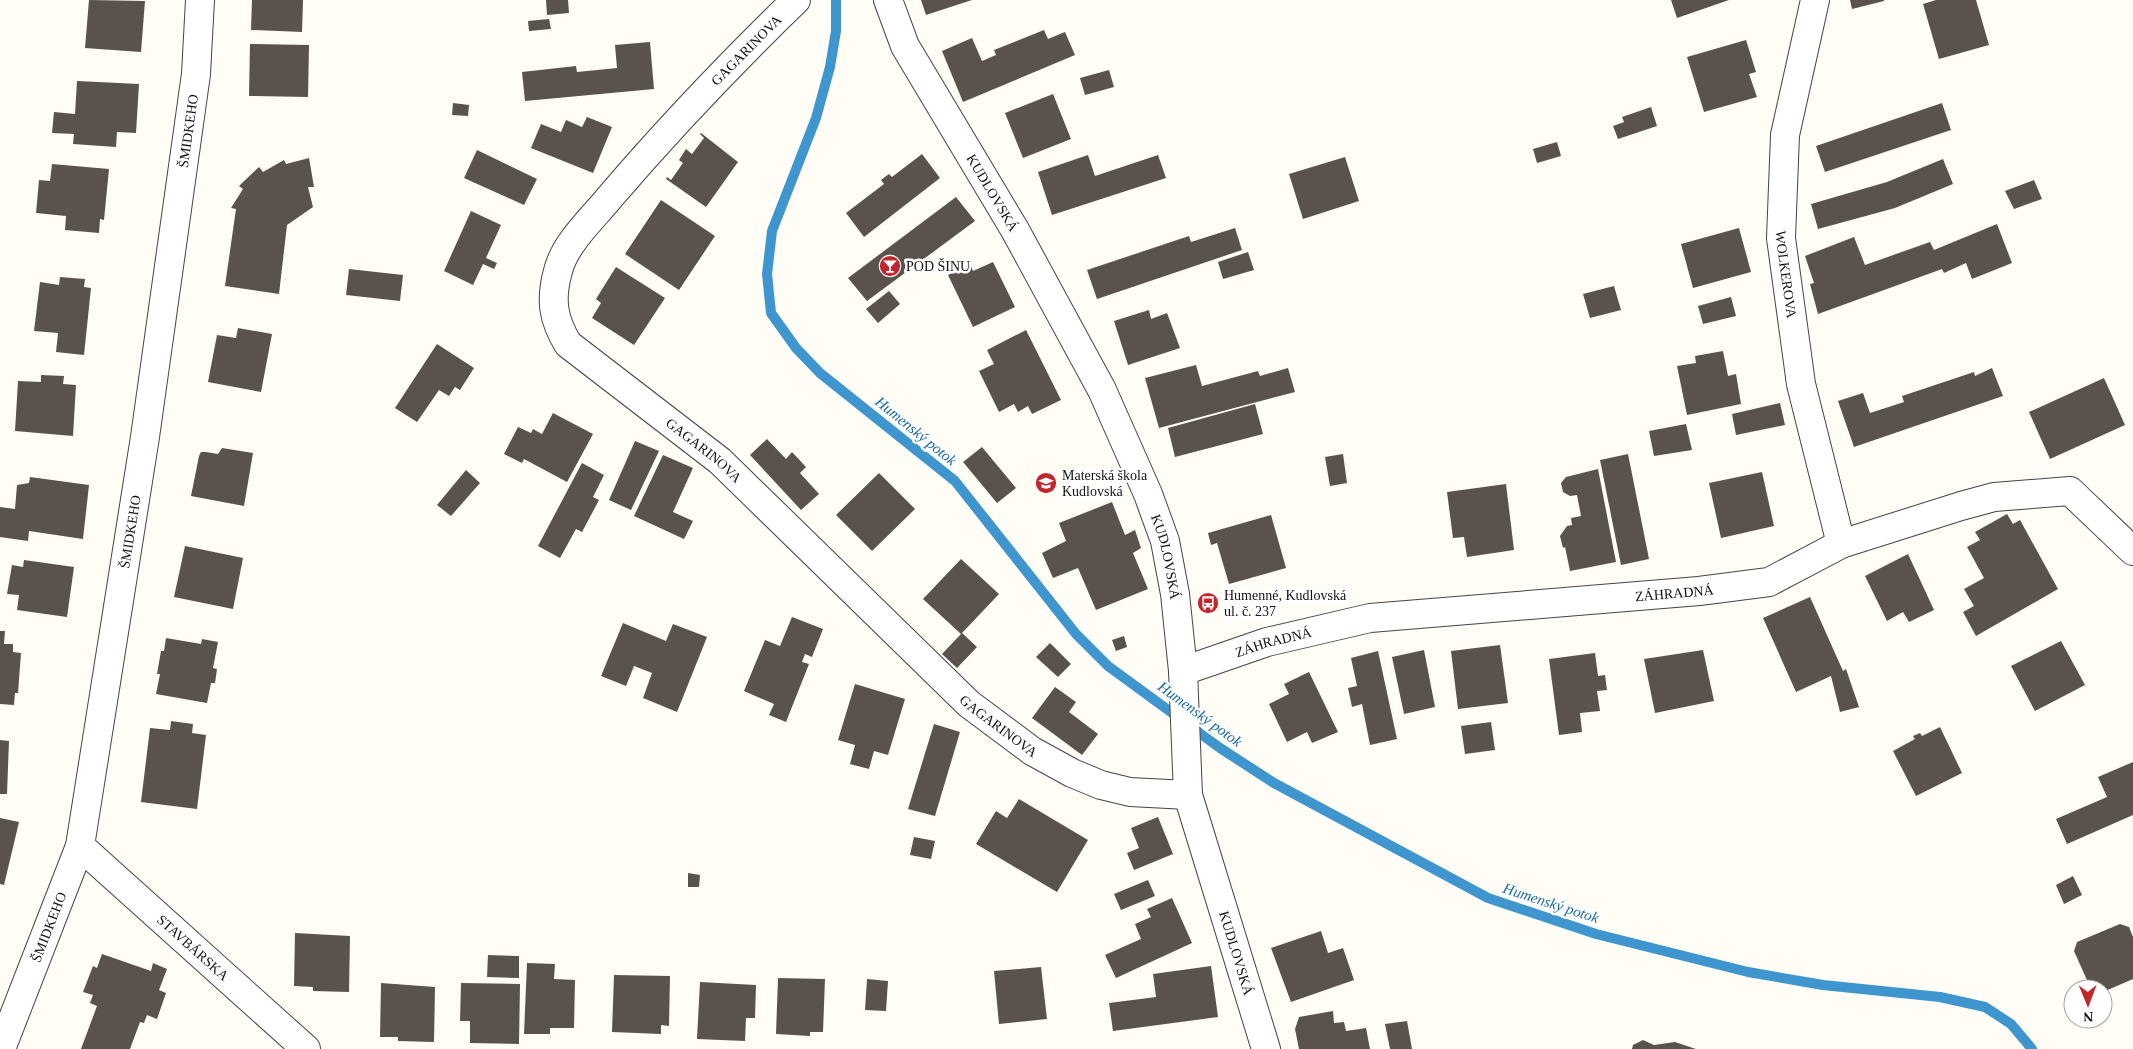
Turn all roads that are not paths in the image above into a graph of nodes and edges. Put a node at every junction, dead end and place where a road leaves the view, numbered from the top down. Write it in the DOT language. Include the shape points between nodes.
graph roads {
  1 [pos="200,0"];
  2 [pos="795,0"];
  3 [pos="888,0"];
  4 [pos="1815,0"];
  5 [pos="1841,544"];
  6 [pos="2133,552"];
  7 [pos="1184,683"];
  8 [pos="1188,795"];
  9 [pos="80,846"];
  10 [pos="1,1049"];
  11 [pos="306,1049"];
  12 [pos="1266,1049"];
  1 -- 9 [label="street, ŠMIDKEHO" via="196,74 145,436"];
  2 -- 8 [label="street, GAGARINOVA" via="663,135 576,237 558,270 552,303 559,328 568,344 720,462 969,704 1032,751 1100,785 1130,792"];
  3 -- 7 [label="street, KUDLOVSKÁ" via="906,46 1015,230 1102,390 1148,494 1165,541"];
  4 -- 5 [label="street, WOLKEROVA" via="1785,135 1781,238 1801,384"];
  5 -- 6 [label="street, ZÁHRADNÁ" via="1994,497 2070,491"];
  5 -- 7 [label="street, ZÁHRADNÁ" via="1769,582 1699,591 1370,618 1267,642"];
  7 -- 8 [label="street, KUDLOVSKÁ"];
  8 -- 12 [label="street, KUDLOVSKÁ"];
  9 -- 10 [label="street, ŠMIDKEHO"];
  9 -- 11 [label="street, STAVBÁRSKA"];
}
